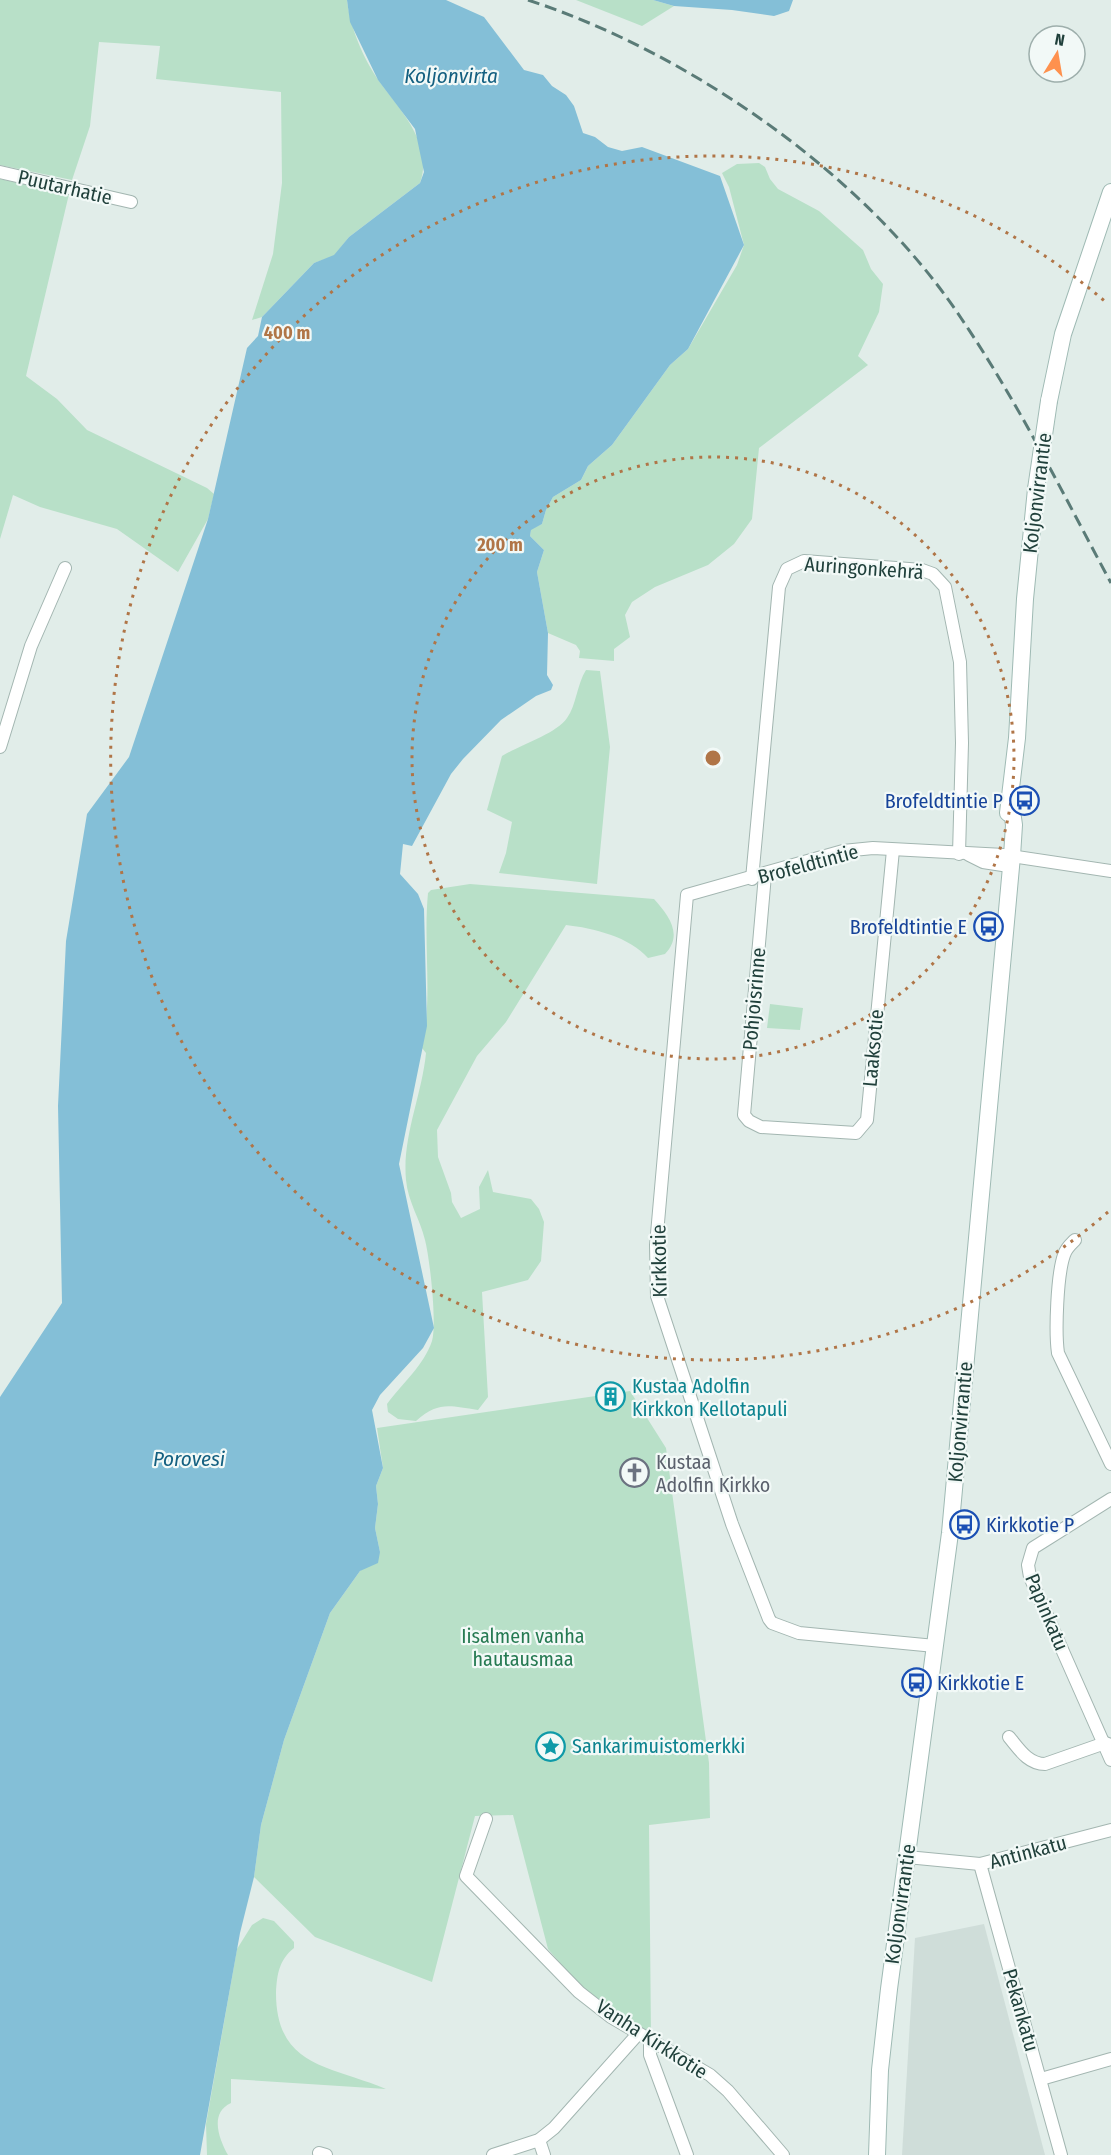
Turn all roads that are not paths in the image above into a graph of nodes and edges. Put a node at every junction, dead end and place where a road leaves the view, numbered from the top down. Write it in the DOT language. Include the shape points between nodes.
graph roads {
  1 [pos="0,172"];
  2 [pos="1111,192"];
  3 [pos="130,202"];
  4 [pos="65,568"];
  5 [pos="5,705"];
  6 [pos="0,747"];
  7 [pos="893,850"];
  8 [pos="963,854"];
  9 [pos="1008,859"];
  10 [pos="1111,871"];
  11 [pos="765,875"];
  12 [pos="752,879"];
  13 [pos="687,895"];
  14 [pos="749,1121"];
  15 [pos="1075,1240"];
  16 [pos="1111,1464"];
  17 [pos="1111,1499"];
  18 [pos="935,1646"];
  19 [pos="1009,1737"];
  20 [pos="1108,1744"];
  21 [pos="1111,1760"];
  22 [pos="486,1819"];
  23 [pos="1111,1830"];
  24 [pos="908,1857"];
  25 [pos="980,1864"];
  26 [pos="637,2035"];
  27 [pos="650,2042"];
  28 [pos="1111,2059"];
  29 [pos="1041,2079"];
  30 [pos="540,2140"];
  31 [pos="493,2155"];
  32 [pos="544,2155"];
  33 [pos="687,2155"];
  34 [pos="783,2155"];
  35 [pos="877,2155"];
  36 [pos="1061,2155"];
  1 -- 3 [label="street, Puutarhatie"];
  2 -- 9 [label="main road, Koljonvirrantie, bridge" via="1063,334 1049,401 1036,489 1011,804 1014,825"];
  4 -- 5 [label="street"];
  5 -- 6 [label="street"];
  7 -- 8 [label="street, Brofeldtintie"];
  7 -- 11 [label="street, Brofeldtintie" via="855,849"];
  7 -- 14 [label="street, Laaksotie" via="865,1125 849,1134 761,1128"];
  8 -- 9 [label="street, Brofeldtintie" via="983,862"];
  8 -- 12 [label="street, Auringonkehrä" via="960,662 945,586 922,570 804,561 787,569 779,587"];
  9 -- 10 [label="street, Brofeldtintie"];
  9 -- 18 [label="main road, Koljonvirrantie" via="974,1284"];
  11 -- 12 [label="street, Brofeldtintie"];
  11 -- 14 [label="street, Pohjoisrinne" via="743,1109"];
  12 -- 13 [label="street, Brofeldtintie"];
  13 -- 18 [label="street, Kirkkotie" via="656,1245 657,1296 670,1340 732,1524 763,1610 772,1623 799,1633"];
  15 -- 16 [label="street" via="1062,1260 1058,1353"];
  17 -- 20 [label="street, Papinkatu" via="1033,1548 1028,1565 1030,1577"];
  18 -- 24 [label="main road, Koljonvirrantie"];
  19 -- 20 [label="street" via="1026,1757 1038,1764"];
  20 -- 21 [label="street, Papinkatu"];
  22 -- 26 [label="street, Vanha Kirkkotie" via="466,1876 579,1992"];
  23 -- 25 [label="street, Antinkatu"];
  24 -- 25 [label="street, Antinkatu"];
  24 -- 35 [label="main road, Koljonvirrantie" via="880,2070"];
  25 -- 29 [label="street, Pekankatu"];
  26 -- 27 [label="street, Vanha Kirkkotie"];
  26 -- 30 [label="street"];
  27 -- 33 [label="street" via="650,2055"];
  27 -- 34 [label="street, Vanha Kirkkotie" via="710,2075"];
  28 -- 29 [label="street"];
  29 -- 36 [label="street, Pekankatu"];
  30 -- 31 [label="street"];
  30 -- 32 [label="street"];
}
